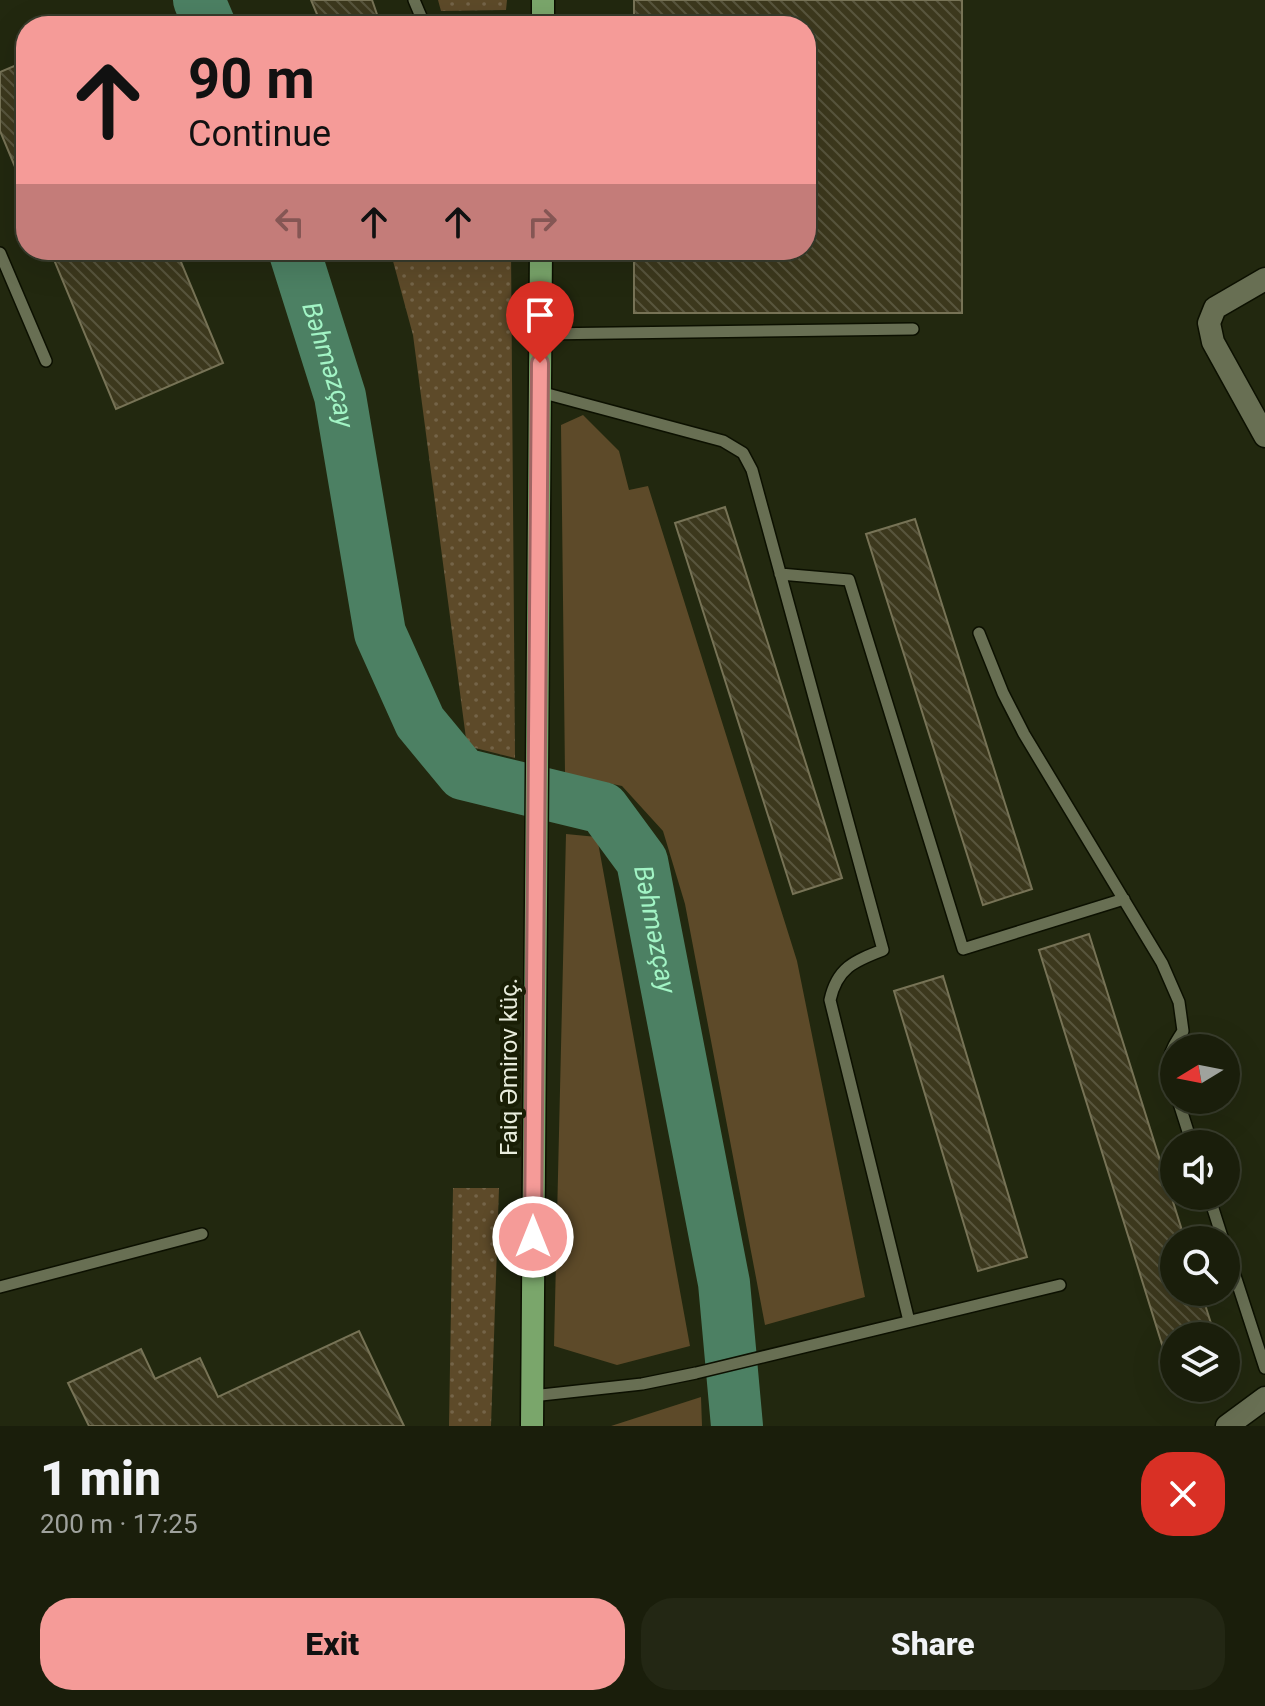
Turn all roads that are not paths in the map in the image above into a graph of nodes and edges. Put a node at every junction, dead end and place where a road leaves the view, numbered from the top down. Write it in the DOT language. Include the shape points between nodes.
graph roads {
  1 [pos="0,253"];
  2 [pos="541,260"];
  3 [pos="1265,279"];
  4 [pos="913,329"];
  5 [pos="541,334"];
  6 [pos="46,361"];
  7 [pos="540,391"];
  8 [pos="1265,436"];
  9 [pos="780,574"];
  10 [pos="979,633"];
  11 [pos="1124,899"];
  12 [pos="1181,1034"];
  13 [pos="202,1234"];
  14 [pos="1060,1285"];
  15 [pos="0,1287"];
  16 [pos="1240,1291"];
  17 [pos="909,1321"];
  18 [pos="1265,1368"];
  19 [pos="532,1396"];
  20 [pos="1265,1398"];
  21 [pos="532,1426"];
  22 [pos="1227,1426"];
  1 -- 6 [label="lane"];
  2 -- 5 [label="highway"];
  3 -- 8 [label="street" via="1215,308 1209,323 1213,342"];
  4 -- 5 [label="lane"];
  5 -- 7 [label="highway"];
  7 -- 9 [label="lane" via="723,441 743,453"];
  7 -- 19 [label="highway, Faiq Əmirov küç."];
  9 -- 11 [label="lane" via="849,580 963,949"];
  9 -- 17 [label="lane" via="883,950 853,961 834,983 830,1000"];
  10 -- 11 [label="lane" via="1024,734"];
  11 -- 12 [label="lane" via="1179,1002"];
  13 -- 15 [label="lane"];
  14 -- 17 [label="lane"];
  16 -- 18 [label="lane"];
  17 -- 19 [label="lane" via="642,1384"];
  19 -- 21 [label="highway, Faiq Əmirov küç."];
  20 -- 22 [label="street"];
}
